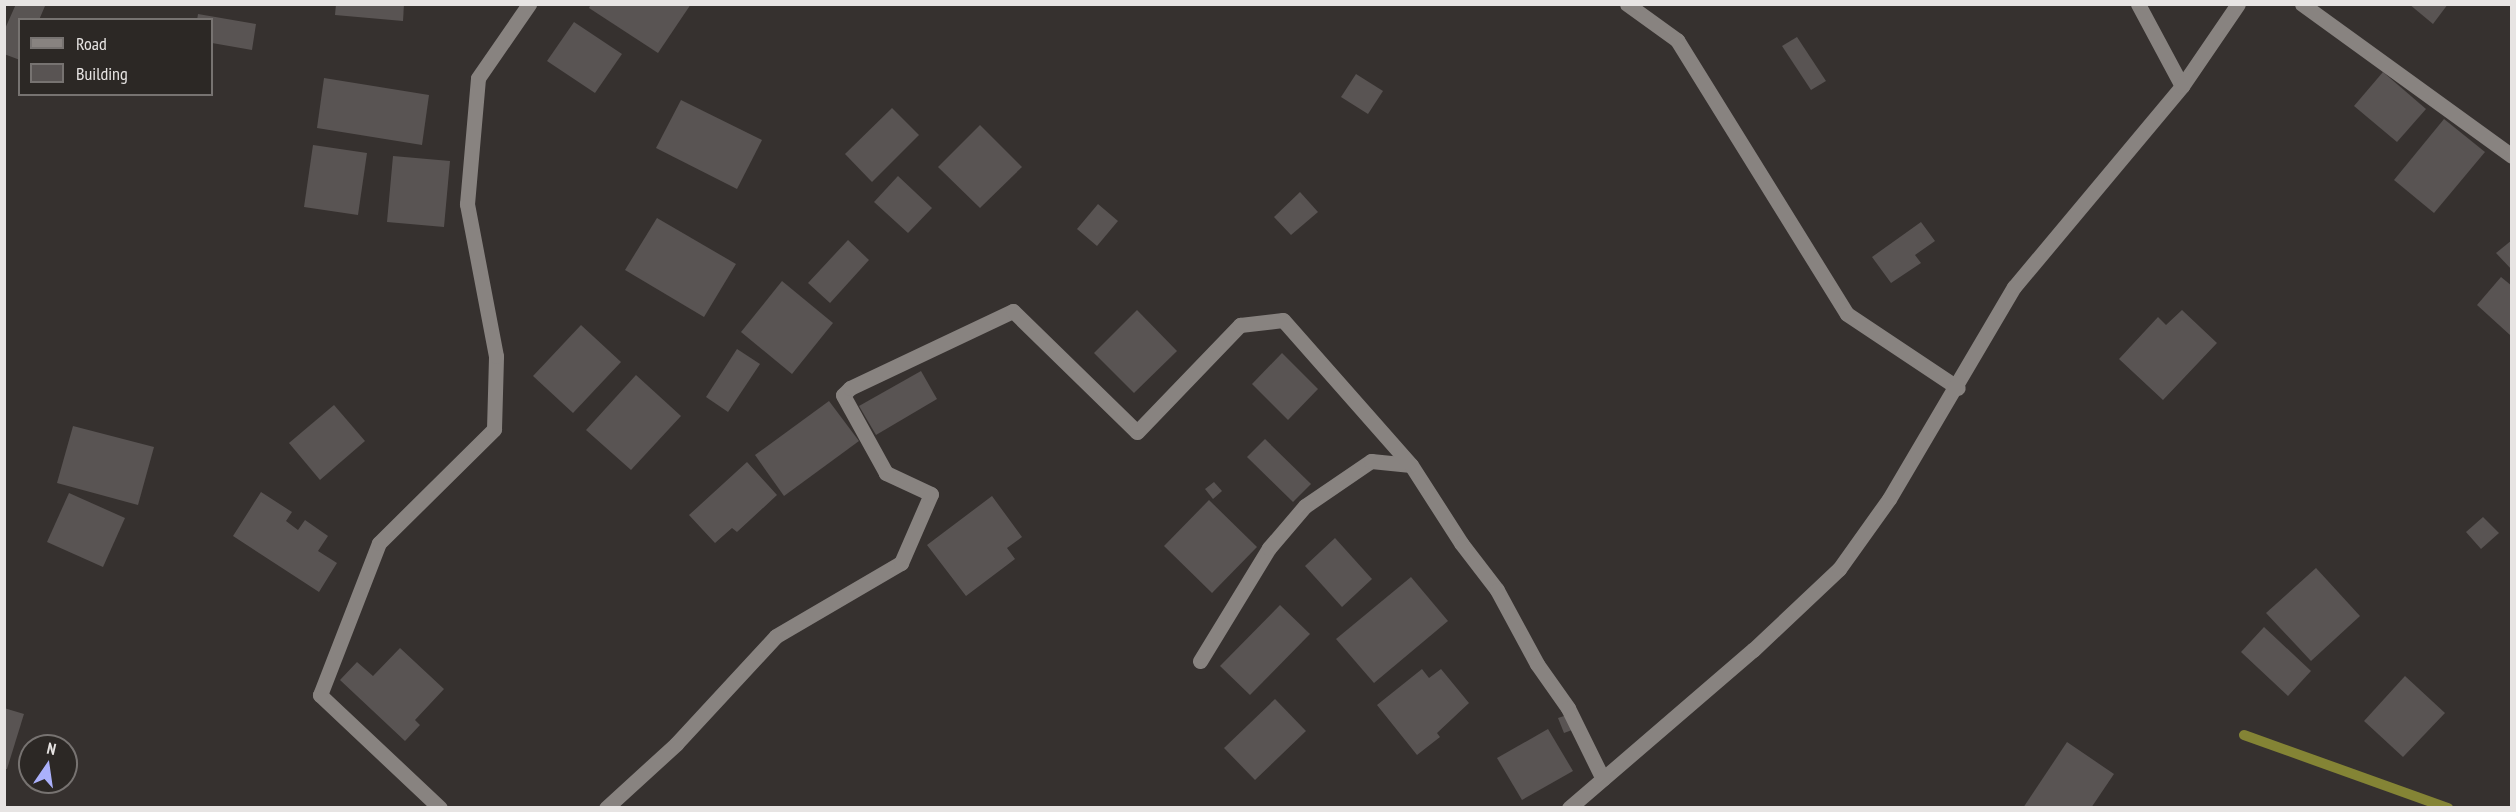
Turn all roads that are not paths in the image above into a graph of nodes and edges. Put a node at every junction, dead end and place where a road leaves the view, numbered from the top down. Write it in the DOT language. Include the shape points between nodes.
graph roads {
  1 [pos="529,4"];
  2 [pos="1627,4"];
  3 [pos="2138,4"];
  4 [pos="2238,4"];
  5 [pos="2302,4"];
  6 [pos="2182,86"];
  7 [pos="2511,156"];
  8 [pos="1958,388"];
  9 [pos="1411,465"];
  10 [pos="1200,661"];
  11 [pos="1603,779"];
  12 [pos="440,807"];
  13 [pos="606,807"];
  14 [pos="1569,807"];
  1 -- 12 [label="street" via="478,78 466,204 496,356 494,429 379,543 320,695"];
  2 -- 8 [label="street" via="1677,40 1847,314"];
  3 -- 6 [label="street"];
  4 -- 6 [label="street"];
  5 -- 7 [label="street"];
  6 -- 8 [label="street" via="2014,287"];
  8 -- 11 [label="street" via="1889,499 1839,569 1753,650"];
  9 -- 10 [label="street" via="1371,461 1305,506 1269,548"];
  9 -- 11 [label="street" via="1461,543 1497,590 1537,664 1568,708"];
  9 -- 13 [label="street" via="1283,320 1240,325 1137,432 1013,311 850,388 843,395 886,473 931,494 901,563 776,636 676,744"];
  11 -- 14 [label="street"];
}
